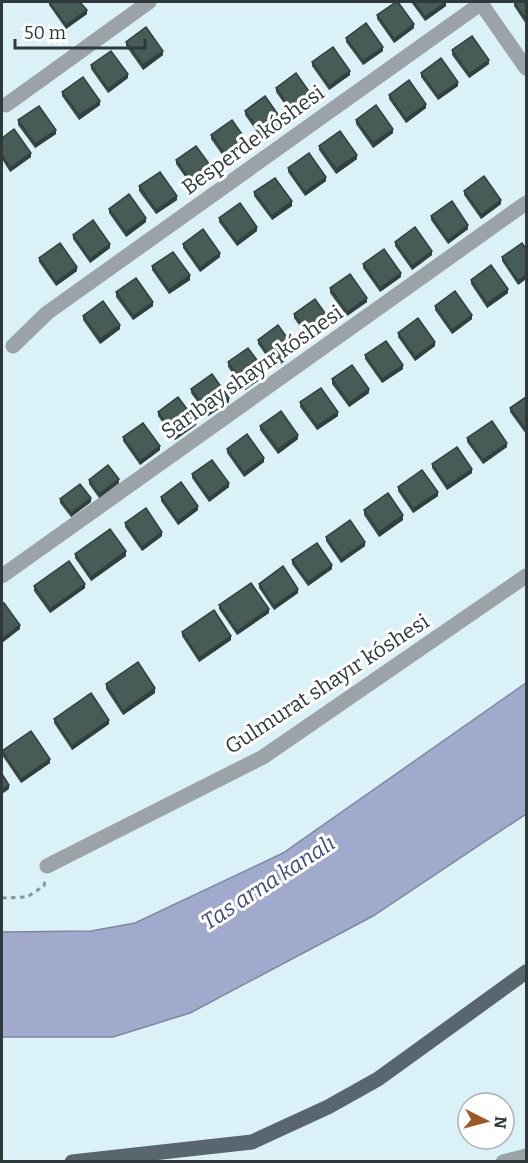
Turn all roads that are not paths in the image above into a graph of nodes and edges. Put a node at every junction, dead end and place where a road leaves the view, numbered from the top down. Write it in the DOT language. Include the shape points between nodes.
graph roads {
  1 [pos="149,2"];
  2 [pos="481,2"];
  3 [pos="526,68"];
  4 [pos="6,105"];
  5 [pos="526,203"];
  6 [pos="13,346"];
  7 [pos="2,576"];
  8 [pos="526,576"];
  9 [pos="47,866"];
  10 [pos="526,972"];
  11 [pos="526,1156"];
  12 [pos="72,1161"];
  13 [pos="503,1161"];
  1 -- 4 [label="street"];
  2 -- 3 [label="street"];
  2 -- 6 [label="street, Besperde kóshesi" via="47,313"];
  5 -- 7 [label="street, Sarıbay shayır kóshesi"];
  8 -- 9 [label="street, Gulmurat shayır kóshesi" via="263,757"];
  10 -- 12 [label="main road" via="378,1078 328,1107 252,1142"];
  11 -- 13 [label="street"];
}
